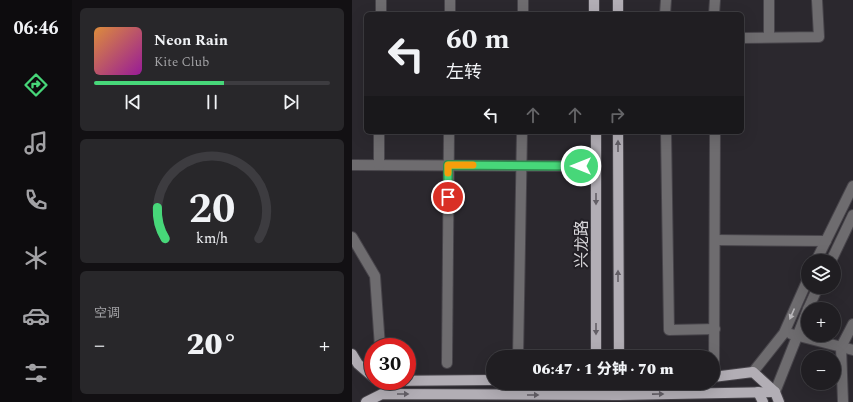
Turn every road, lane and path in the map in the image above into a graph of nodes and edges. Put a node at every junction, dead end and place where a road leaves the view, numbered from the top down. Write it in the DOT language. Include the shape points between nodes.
graph roads {
  1 [pos="381,0"];
  2 [pos="450,0"];
  3 [pos="523,0"];
  4 [pos="594,0"];
  5 [pos="618,0"];
  6 [pos="666,0"];
  7 [pos="714,0"];
  8 [pos="769,0"];
  9 [pos="817,0"];
  10 [pos="381,12"];
  11 [pos="450,12"];
  12 [pos="523,12"];
  13 [pos="594,12"];
  14 [pos="618,12"];
  15 [pos="666,12"];
  16 [pos="714,12"];
  17 [pos="769,37"];
  18 [pos="744,38"];
  19 [pos="379,134"];
  20 [pos="449,134"];
  21 [pos="522,134"];
  22 [pos="596,134"];
  23 [pos="618,134"];
  24 [pos="666,134"];
  25 [pos="715,134"];
  26 [pos="352,165"];
  27 [pos="379,165"];
  28 [pos="448,165"];
  29 [pos="522,166"];
  30 [pos="596,166"];
  31 [pos="853,186"];
  32 [pos="853,215"];
  33 [pos="352,238"];
  34 [pos="715,240"];
  35 [pos="826,241"];
  36 [pos="820,254"];
  37 [pos="834,254"];
  38 [pos="801,294"];
  39 [pos="853,324"];
  40 [pos="801,325"];
  41 [pos="715,329"];
  42 [pos="784,332"];
  43 [pos="796,336"];
  44 [pos="379,338"];
  45 [pos="841,347"];
  46 [pos="518,350"];
  47 [pos="596,350"];
  48 [pos="619,350"];
  49 [pos="715,350"];
  50 [pos="853,350"];
  51 [pos="352,354"];
  52 [pos="447,363"];
  53 [pos="364,369"];
  54 [pos="753,372"];
  55 [pos="720,376"];
  56 [pos="486,380"];
  57 [pos="416,381"];
  58 [pos="619,390"];
  59 [pos="758,392"];
  60 [pos="775,392"];
  61 [pos="619,395"];
  62 [pos="366,402"];
  63 [pos="763,402"];
  64 [pos="779,402"];
  65 [pos="843,402"];
  1 -- 10 [label="street"];
  2 -- 11 [label="street"];
  3 -- 12 [label="street"];
  4 -- 13 [label="main road"];
  5 -- 14 [label="main road"];
  6 -- 15 [label="street"];
  7 -- 16 [label="street"];
  8 -- 17 [label="street"];
  9 -- 17 [label="street" via="819,37"];
  17 -- 18 [label="street"];
  19 -- 27 [label="street"];
  20 -- 28 [label="street"];
  21 -- 29 [label="street"];
  22 -- 30 [label="main road, 兴龙路"];
  48 -- 23 [label="main road, one-way"];
  24 -- 41 [label="street" via="668,330"];
  25 -- 34 [label="street"];
  26 -- 27 [label="street"];
  27 -- 28 [label="street"];
  28 -- 29 [label="street"];
  28 -- 52 [label="street"];
  29 -- 30 [label="street"];
  29 -- 46 [label="street"];
  30 -- 47 [label="main road, 兴龙路, one-way"];
  31 -- 35 [label="street"];
  32 -- 37 [label="street"];
  33 -- 44 [label="street" via="375,276"];
  34 -- 35 [label="street"];
  34 -- 41 [label="street"];
  35 -- 36 [label="street"];
  38 -- 42 [label="street, one-way"];
  39 -- 45 [label="street"];
  40 -- 43 [label="street"];
  41 -- 49 [label="street"];
  42 -- 43 [label="street"];
  42 -- 54 [label="street"];
  43 -- 45 [label="street"];
  43 -- 60 [label="street"];
  45 -- 50 [label="street"];
  45 -- 65 [label="street"];
  51 -- 53 [label="main road"];
  54 -- 55 [label="main road"];
  54 -- 60 [label="main road"];
  56 -- 57 [label="main road"];
  58 -- 61 [label="main road"];
  59 -- 60 [label="main road"];
  61 -- 59 [label="main road, one-way"];
  59 -- 63 [label="main road"];
  60 -- 64 [label="main road"];
  62 -- 61 [label="main road, one-way" via="382,394"];
}
